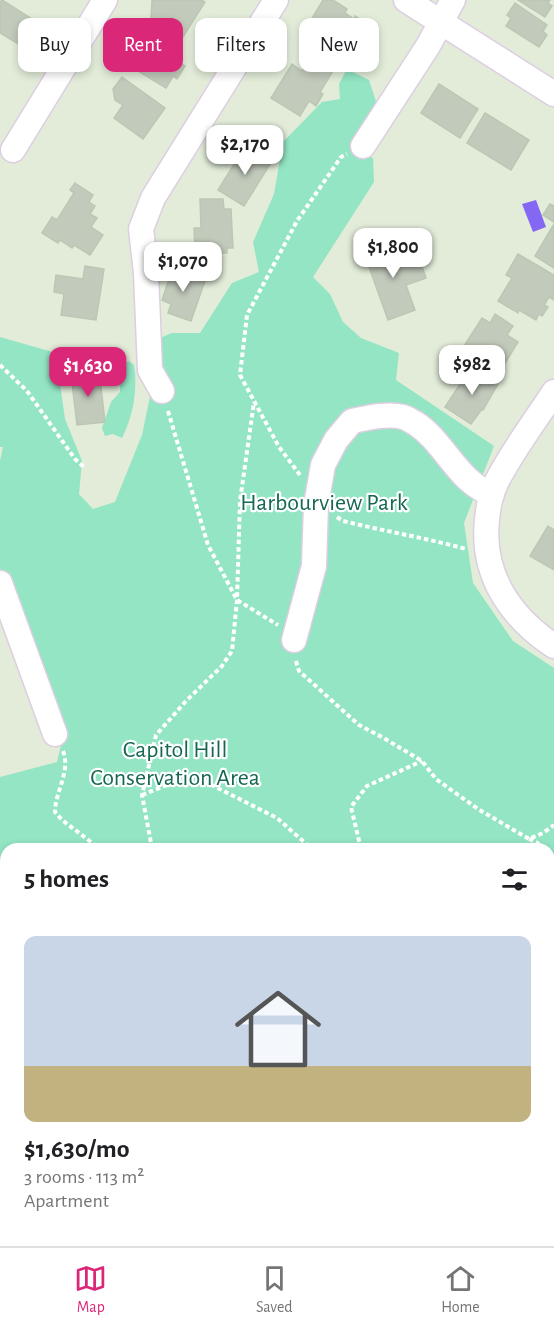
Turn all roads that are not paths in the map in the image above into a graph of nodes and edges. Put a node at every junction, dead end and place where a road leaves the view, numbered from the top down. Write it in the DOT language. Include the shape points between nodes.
graph roads {
  1 [pos="105,0"];
  2 [pos="276,0"];
  3 [pos="406,0"];
  4 [pos="453,0"];
  5 [pos="441,22"];
  6 [pos="554,94"];
  7 [pos="363,146"];
  8 [pos="13,150"];
  9 [pos="162,391"];
  10 [pos="554,392"];
  11 [pos="492,494"];
  12 [pos="0,583"];
  13 [pos="294,640"];
  14 [pos="554,646"];
  15 [pos="55,734"];
  1 -- 8 [label="street"];
  2 -- 9 [label="street" via="153,198 141,229 150,370"];
  3 -- 5 [label="street"];
  4 -- 5 [label="street"];
  5 -- 6 [label="street"];
  5 -- 7 [label="street"];
  10 -- 11 [label="street"];
  11 -- 13 [label="street" via="480,490 425,430 403,417 352,420 323,465 316,505 314,566"];
  11 -- 14 [label="street" via="486,535 496,585 519,618"];
  12 -- 15 [label="street"];
}
